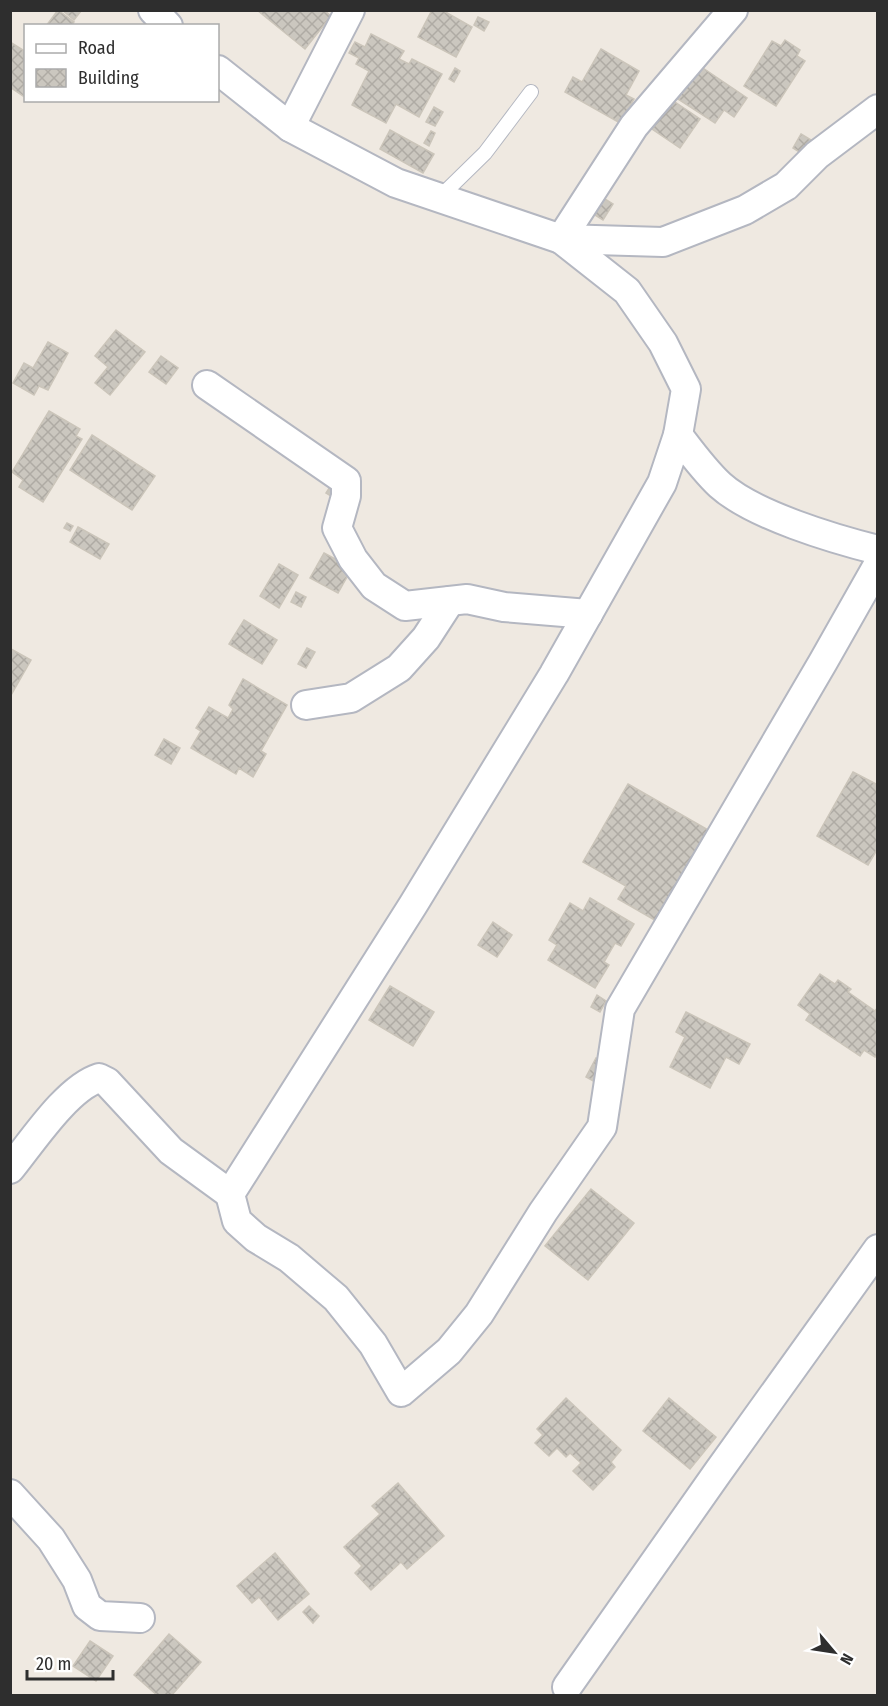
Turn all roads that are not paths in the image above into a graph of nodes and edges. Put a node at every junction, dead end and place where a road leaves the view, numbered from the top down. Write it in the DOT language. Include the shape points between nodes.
graph roads {
  1 [pos="153,10"];
  2 [pos="350,10"];
  3 [pos="733,10"];
  4 [pos="166,24"];
  5 [pos="219,71"];
  6 [pos="531,92"];
  7 [pos="878,109"];
  8 [pos="290,127"];
  9 [pos="439,198"];
  10 [pos="561,239"];
  11 [pos="207,385"];
  12 [pos="678,435"];
  13 [pos="878,550"];
  14 [pos="878,565"];
  15 [pos="450,601"];
  16 [pos="588,614"];
  17 [pos="306,705"];
  18 [pos="10,1169"];
  19 [pos="230,1194"];
  20 [pos="878,1249"];
  21 [pos="10,1494"];
  22 [pos="140,1618"];
  23 [pos="567,1687"];
  1 -- 4 [label="street"];
  2 -- 8 [label="street"];
  3 -- 10 [label="street" via="634,126"];
  5 -- 8 [label="street"];
  6 -- 9 [label="lane" via="485,153"];
  7 -- 10 [label="street" via="818,155 786,186 745,210 663,242"];
  8 -- 9 [label="street" via="396,183"];
  9 -- 10 [label="street"];
  10 -- 12 [label="street" via="627,291 663,344 686,389"];
  11 -- 15 [label="street" via="346,481 337,528 374,586 405,606"];
  12 -- 13 [label="street" via="722,486 758,509 842,541"];
  12 -- 16 [label="street" via="662,483"];
  14 -- 19 [label="street" via="620,1009 602,1127 479,1314 449,1351 401,1392 373,1344 336,1298 237,1221"];
  15 -- 16 [label="street" via="467,598 504,607"];
  15 -- 17 [label="street" via="426,638 399,668 351,698"];
  16 -- 19 [label="street" via="414,905"];
  18 -- 19 [label="street" via="65,1101 99,1078 171,1151"];
  20 -- 23 [label="street"];
  21 -- 22 [label="street" via="51,1539 77,1580 87,1606 100,1616"];
}
